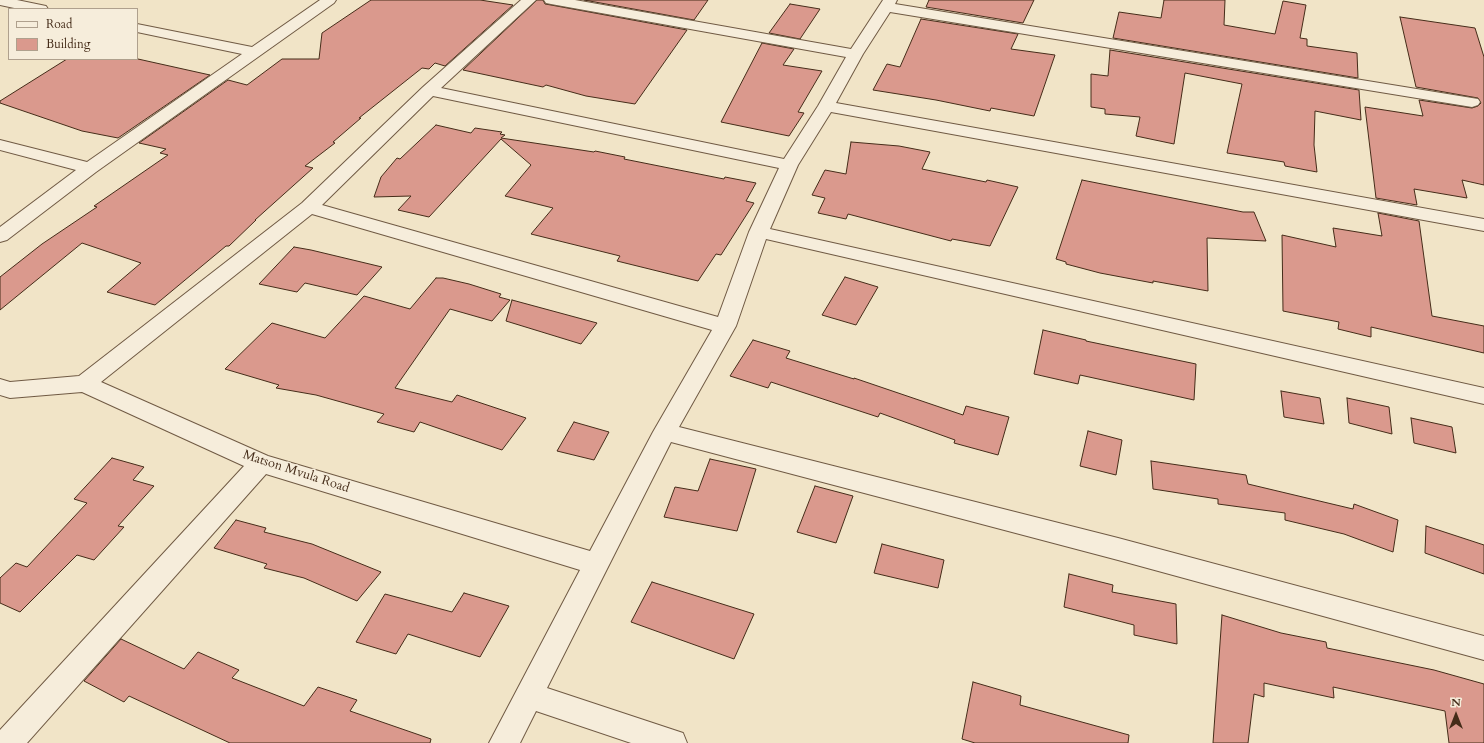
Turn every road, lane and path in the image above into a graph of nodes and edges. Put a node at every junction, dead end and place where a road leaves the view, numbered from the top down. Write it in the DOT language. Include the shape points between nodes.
graph roads {
  1 [pos="329,0"];
  2 [pos="529,0"];
  3 [pos="551,0"];
  4 [pos="0,1"];
  5 [pos="888,3"];
  6 [pos="36,8"];
  7 [pos="138,28"];
  8 [pos="255,52"];
  9 [pos="855,54"];
  10 [pos="429,90"];
  11 [pos="1472,102"];
  12 [pos="826,106"];
  13 [pos="0,145"];
  14 [pos="789,165"];
  15 [pos="90,168"];
  16 [pos="309,207"];
  17 [pos="1484,225"];
  18 [pos="760,232"];
  19 [pos="0,236"];
  20 [pos="725,326"];
  21 [pos="84,384"];
  22 [pos="3,392"];
  23 [pos="1484,396"];
  24 [pos="665,432"];
  25 [pos="261,463"];
  26 [pos="596,564"];
  27 [pos="1484,648"];
  28 [pos="530,695"];
  29 [pos="8,743"];
  30 [pos="504,743"];
  31 [pos="672,743"];
  1 -- 8 [label="street"];
  2 -- 10 [label="street"];
  3 -- 9 [label="street"];
  4 -- 6 [label="street"];
  5 -- 9 [label="street"];
  5 -- 11 [label="street"];
  7 -- 8 [label="street"];
  8 -- 15 [label="street"];
  9 -- 12 [label="street"];
  10 -- 14 [label="street"];
  10 -- 16 [label="street"];
  12 -- 14 [label="street"];
  12 -- 17 [label="street"];
  13 -- 15 [label="street"];
  14 -- 18 [label="street"];
  15 -- 19 [label="street"];
  16 -- 20 [label="street"];
  16 -- 21 [label="street"];
  18 -- 20 [label="street"];
  18 -- 23 [label="street"];
  20 -- 24 [label="street"];
  21 -- 22 [label="street, Matson Mvula Road"];
  21 -- 25 [label="street, Matson Mvula Road"];
  24 -- 26 [label="street"];
  24 -- 27 [label="street" via="1118,549"];
  25 -- 26 [label="street, Matson Mvula Road"];
  25 -- 29 [label="street"];
  26 -- 28 [label="street"];
  28 -- 30 [label="street"];
  28 -- 31 [label="street"];
}
